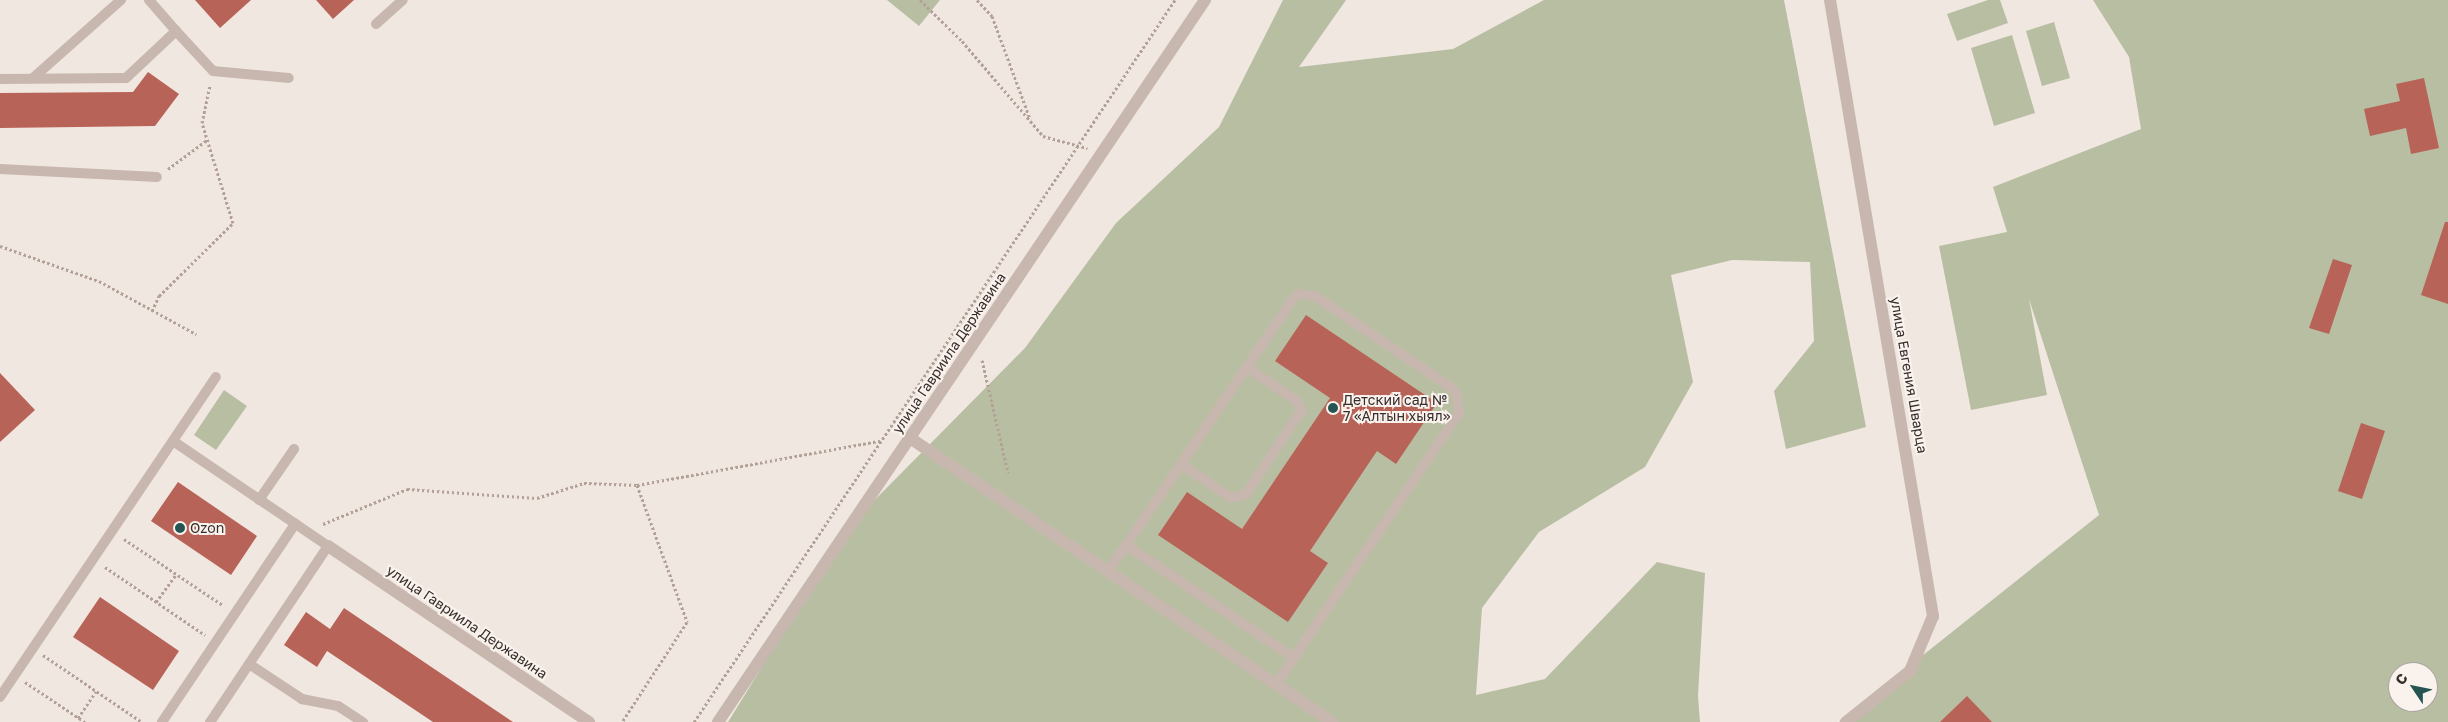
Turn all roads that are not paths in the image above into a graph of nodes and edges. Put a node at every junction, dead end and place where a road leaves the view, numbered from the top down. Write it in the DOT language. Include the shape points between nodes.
graph roads {
  1 [pos="121,0"];
  2 [pos="149,0"];
  3 [pos="402,0"];
  4 [pos="1205,0"];
  5 [pos="1830,0"];
  6 [pos="376,24"];
  7 [pos="176,31"];
  8 [pos="0,78"];
  9 [pos="33,78"];
  10 [pos="289,78"];
  11 [pos="0,169"];
  12 [pos="157,177"];
  13 [pos="1246,367"];
  14 [pos="216,377"];
  15 [pos="910,438"];
  16 [pos="173,441"];
  17 [pos="294,449"];
  18 [pos="1181,464"];
  19 [pos="259,500"];
  20 [pos="296,524"];
  21 [pos="1126,545"];
  22 [pos="328,546"];
  23 [pos="1108,572"];
  24 [pos="1294,658"];
  25 [pos="249,664"];
  26 [pos="1276,684"];
  27 [pos="0,697"];
  28 [pos="162,722"];
  29 [pos="210,722"];
  30 [pos="363,722"];
  31 [pos="589,722"];
  32 [pos="718,722"];
  33 [pos="1332,722"];
  34 [pos="1846,722"];
  1 -- 9 [label="lane"];
  2 -- 7 [label="lane"];
  3 -- 6 [label="lane"];
  4 -- 15 [label="street, улица Гавриила Державина"];
  5 -- 34 [label="street, улица Евгения Шварца" via="1934,616 1910,671"];
  7 -- 9 [label="lane" via="126,78"];
  7 -- 10 [label="lane" via="214,71"];
  8 -- 9 [label="lane"];
  11 -- 12 [label="lane"];
  13 -- 18 [label="lane"];
  13 -- 18 [label="lane" via="1297,401 1301,411 1246,494 1232,498"];
  13 -- 24 [label="lane" via="1292,300 1306,293 1452,388 1460,405 1459,413"];
  14 -- 16 [label="lane"];
  15 -- 23 [label="street"];
  15 -- 32 [label="street, улица Гавриила Державина"];
  16 -- 19 [label="lane"];
  16 -- 27 [label="lane"];
  17 -- 19 [label="lane"];
  18 -- 21 [label="lane"];
  19 -- 20 [label="lane"];
  20 -- 22 [label="lane"];
  20 -- 28 [label="lane"];
  21 -- 23 [label="lane"];
  21 -- 24 [label="lane"];
  22 -- 25 [label="lane"];
  22 -- 31 [label="street, улица Гавриила Державина"];
  23 -- 26 [label="street"];
  24 -- 26 [label="lane"];
  25 -- 29 [label="lane"];
  25 -- 30 [label="lane" via="302,699 338,706"];
  26 -- 33 [label="street"];
}
